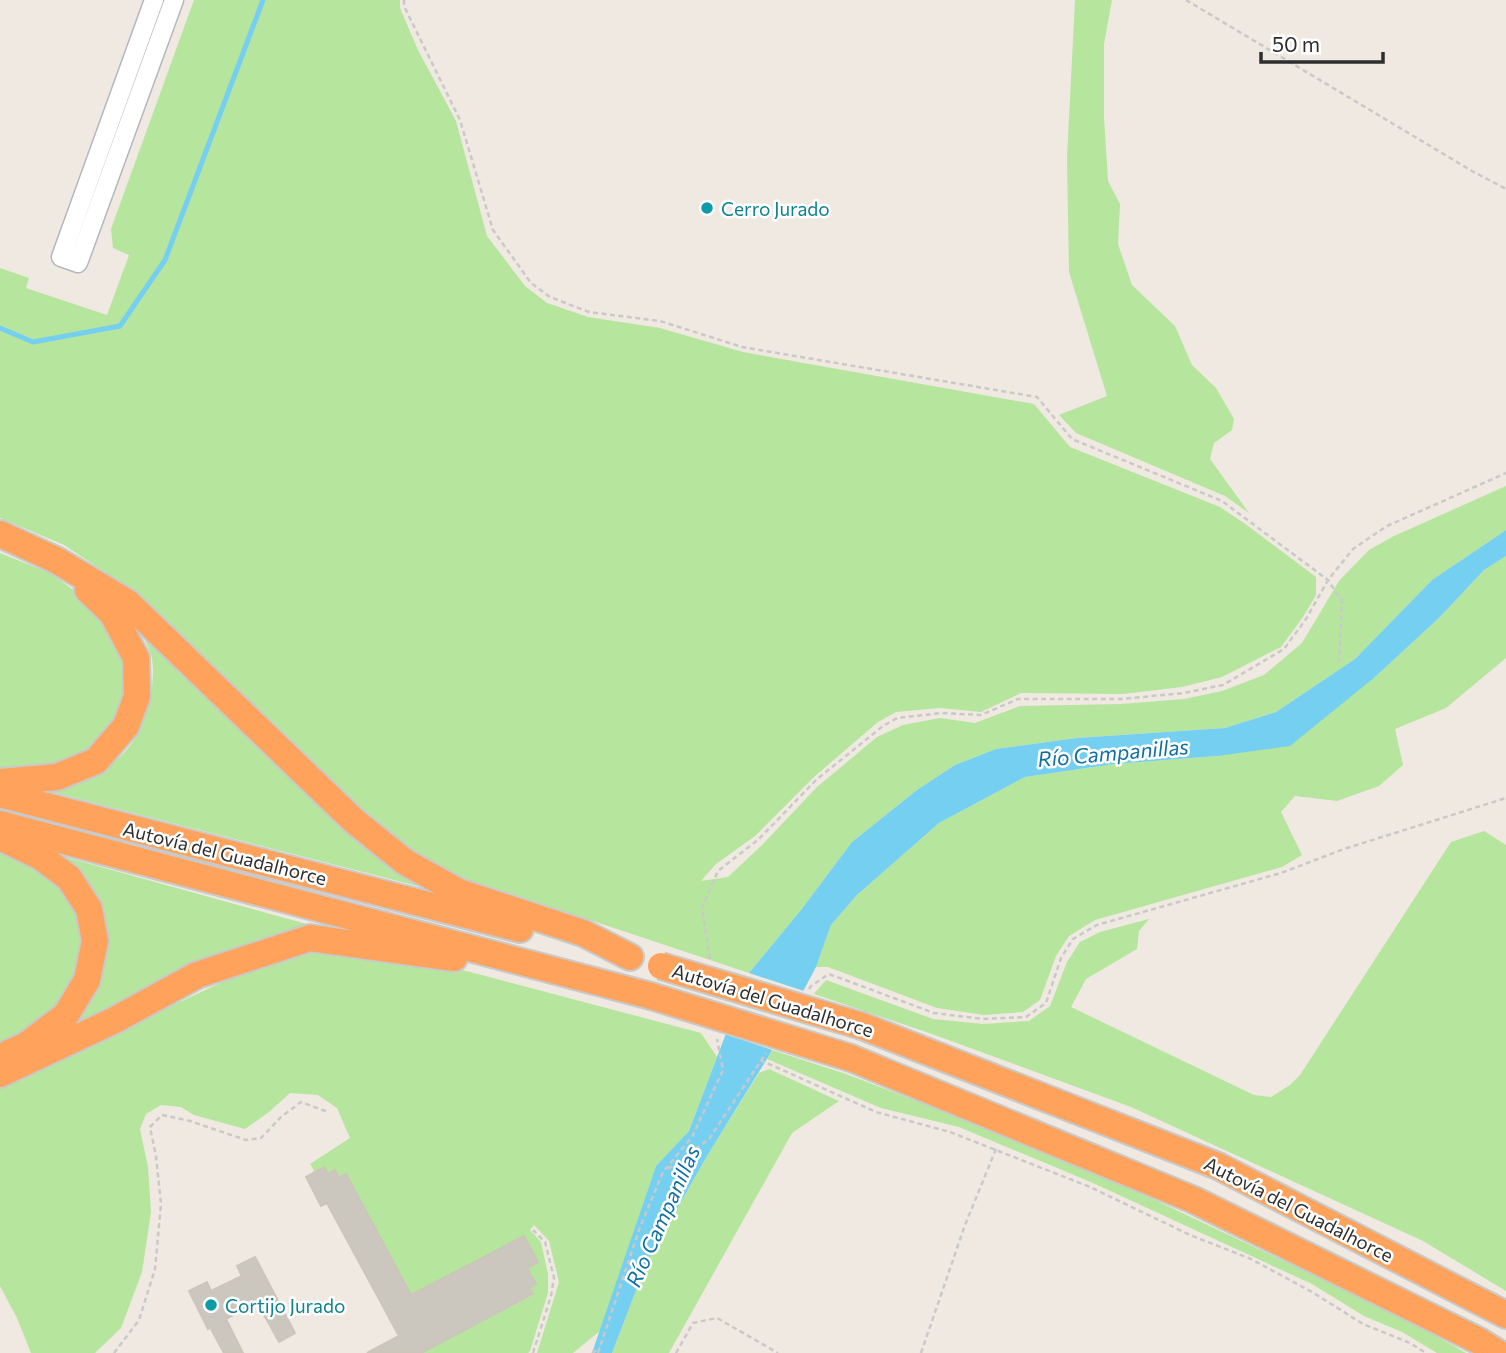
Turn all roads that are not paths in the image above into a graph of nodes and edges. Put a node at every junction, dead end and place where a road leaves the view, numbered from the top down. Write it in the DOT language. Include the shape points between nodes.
graph roads {
  1 [pos="155,0"];
  2 [pos="174,0"];
  3 [pos="0,534"];
  4 [pos="56,560"];
  5 [pos="0,782"];
  6 [pos="0,794"];
  7 [pos="0,824"];
  8 [pos="0,837"];
  9 [pos="630,957"];
  10 [pos="578,976"];
  11 [pos="0,1057"];
  12 [pos="0,1074"];
  13 [pos="1506,1315"];
  14 [pos="1498,1353"];
  1 -- 2 [label="street" via="61,257 78,263"];
  3 -- 4 [label="highway"];
  4 -- 5 [label="highway" via="112,613 136,658 137,696 126,726 96,761 57,777"];
  4 -- 9 [label="highway" via="128,603 353,820 405,862 459,892 583,933"];
  6 -- 9 [label="highway, Autovía del Guadalhorce"];
  7 -- 10 [label="highway, Autovía del Guadalhorce"];
  8 -- 11 [label="highway" via="41,857 69,878 89,909 95,941 87,980 65,1015 25,1046"];
  9 -- 13 [label="highway, Autovía del Guadalhorce, bridge" via="862,1026 1218,1166"];
  10 -- 12 [label="highway" via="310,937 197,975"];
  10 -- 14 [label="highway, Autovía del Guadalhorce, bridge" via="851,1058 1194,1200"];
}
